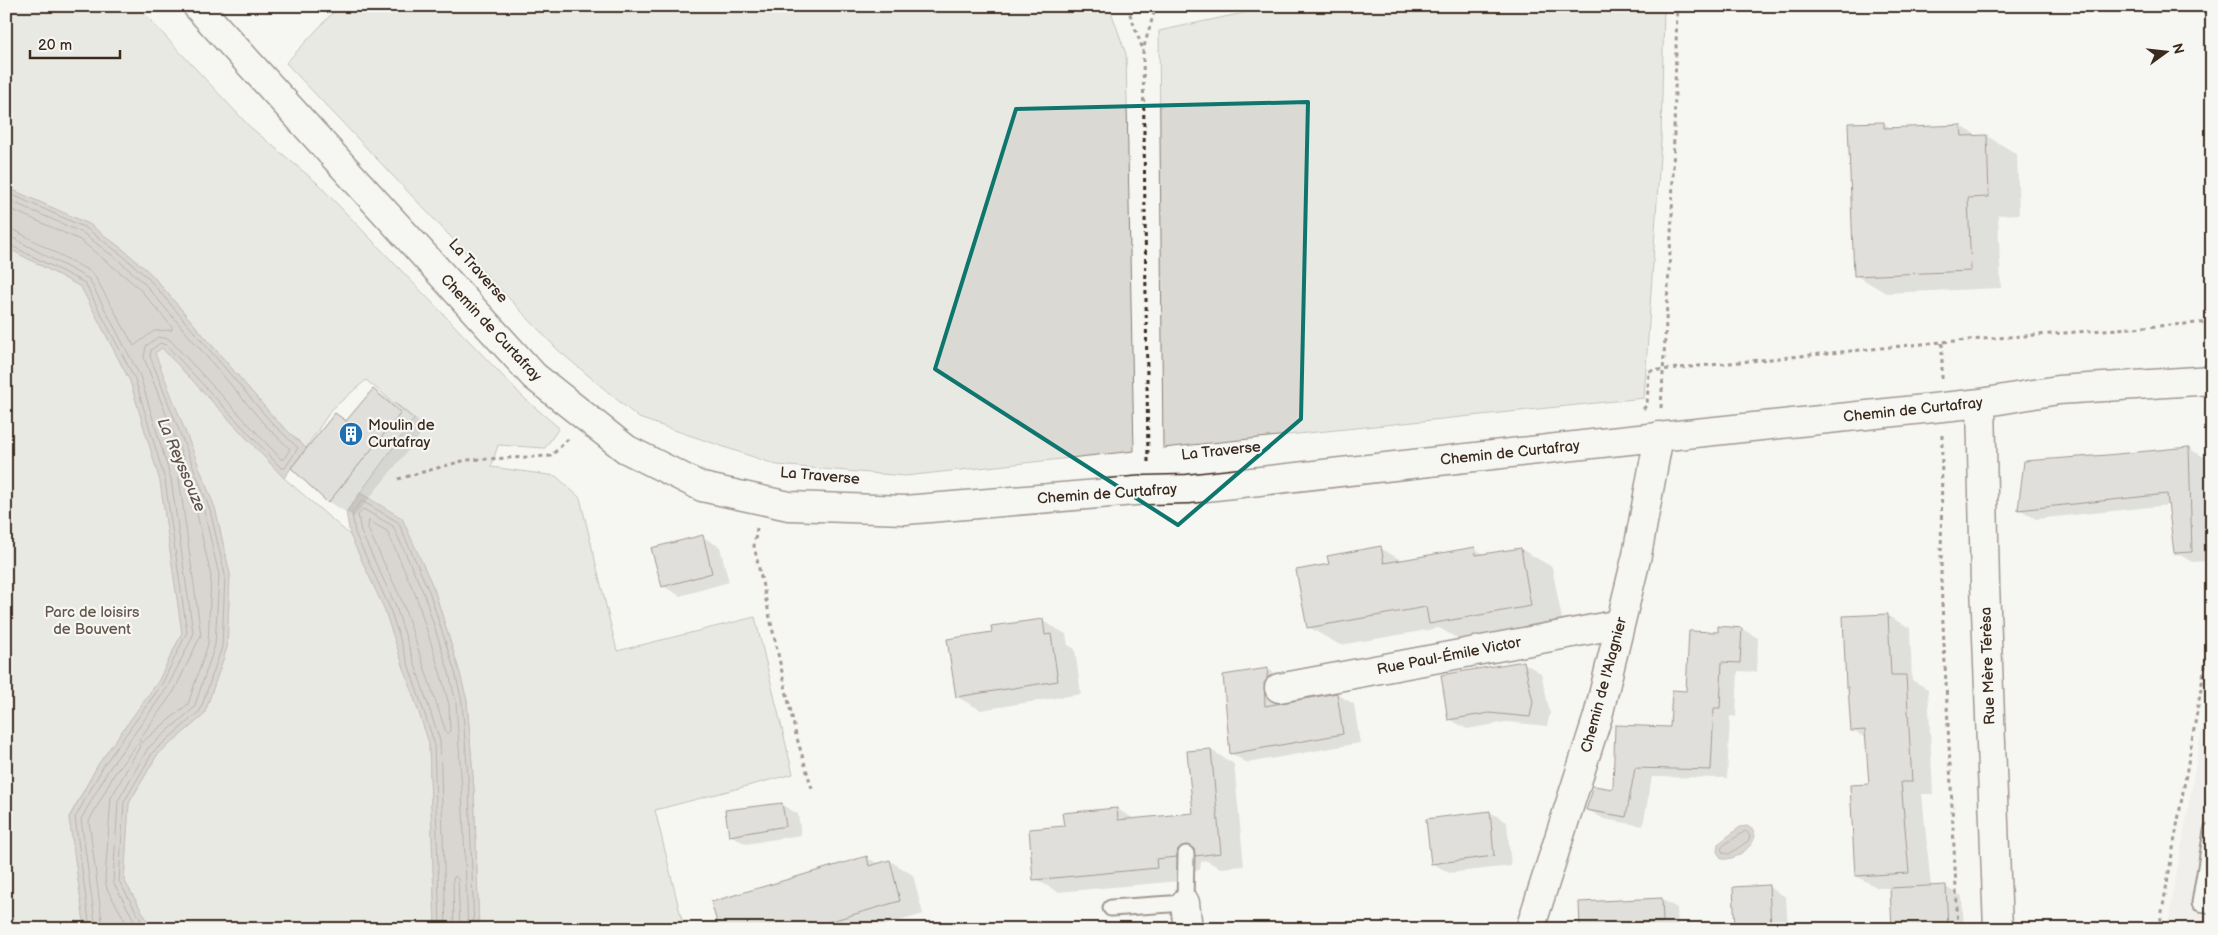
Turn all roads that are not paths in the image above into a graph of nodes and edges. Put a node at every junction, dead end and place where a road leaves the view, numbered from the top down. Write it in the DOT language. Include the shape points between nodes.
graph roads {
  1 [pos="197,6"];
  2 [pos="2212,380"];
  3 [pos="1981,403"];
  4 [pos="1659,436"];
  5 [pos="1620,624"];
  6 [pos="1279,688"];
  7 [pos="2212,831"];
  8 [pos="1186,854"];
  9 [pos="2212,905"];
  10 [pos="1111,908"];
  11 [pos="1186,916"];
  12 [pos="1530,929"];
  13 [pos="1998,929"];
  1 -- 4 [label="street, Chemin de Curtafray" via="534,376 626,449 702,487 789,506 905,510 1198,488"];
  2 -- 3 [label="street, Chemin de Curtafray" via="2058,390"];
  3 -- 4 [label="street, Chemin de Curtafray"];
  3 -- 13 [label="street, Rue Mère Térèsa"];
  4 -- 5 [label="street, Chemin de l'Alagnier" via="1637,555"];
  5 -- 6 [label="street, Rue Paul-Émile Victor"];
  5 -- 12 [label="street, Chemin de l'Alagnier" via="1598,716"];
  7 -- 9 [label="lane" via="2200,903"];
  8 -- 11 [label="lane"];
  10 -- 11 [label="lane"];
}
